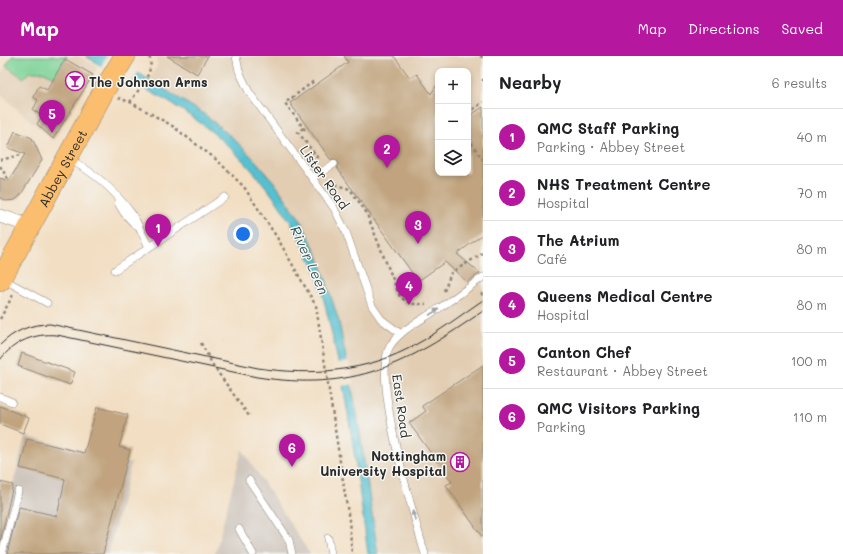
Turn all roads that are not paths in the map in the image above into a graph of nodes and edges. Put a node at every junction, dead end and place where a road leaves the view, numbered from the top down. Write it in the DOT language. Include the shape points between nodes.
graph roads {
  1 [pos="126,56"];
  2 [pos="236,56"];
  3 [pos="68,159"];
  4 [pos="334,164"];
  5 [pos="312,178"];
  6 [pos="225,197"];
  7 [pos="0,216"];
  8 [pos="31,226"];
  9 [pos="149,247"];
  10 [pos="115,270"];
  11 [pos="483,277"];
  12 [pos="1,280"];
  13 [pos="47,303"];
  14 [pos="401,334"];
  15 [pos="0,397"];
  16 [pos="12,402"];
  17 [pos="249,480"];
  18 [pos="18,491"];
  19 [pos="239,530"];
  20 [pos="328,538"];
  21 [pos="2,554"];
  22 [pos="253,554"];
  23 [pos="292,554"];
  24 [pos="331,554"];
  25 [pos="425,554"];
  1 -- 3 [label="main road, Abbey Street" via="109,82"];
  2 -- 5 [label="lane, Lister Road" via="239,71 249,92"];
  3 -- 8 [label="main road, Abbey Street"];
  3 -- 9 [label="lane" via="88,170 112,191 124,213 138,228"];
  4 -- 5 [label="lane"];
  5 -- 14 [label="lane, Lister Road" via="334,208 346,232 372,306 381,319"];
  6 -- 9 [label="lane"];
  7 -- 8 [label="street"];
  8 -- 12 [label="main road, Abbey Street"];
  9 -- 10 [label="lane"];
  14 -- 11 [label="lane, East Road, one-way"];
  12 -- 13 [label="lane"];
  25 -- 14 [label="lane, East Road, one-way" via="398,457 386,382 384,360 390,346"];
  15 -- 16 [label="lane"];
  17 -- 23 [label="lane" via="289,540"];
  18 -- 21 [label="lane"];
  19 -- 22 [label="lane"];
  20 -- 24 [label="lane"];
}
